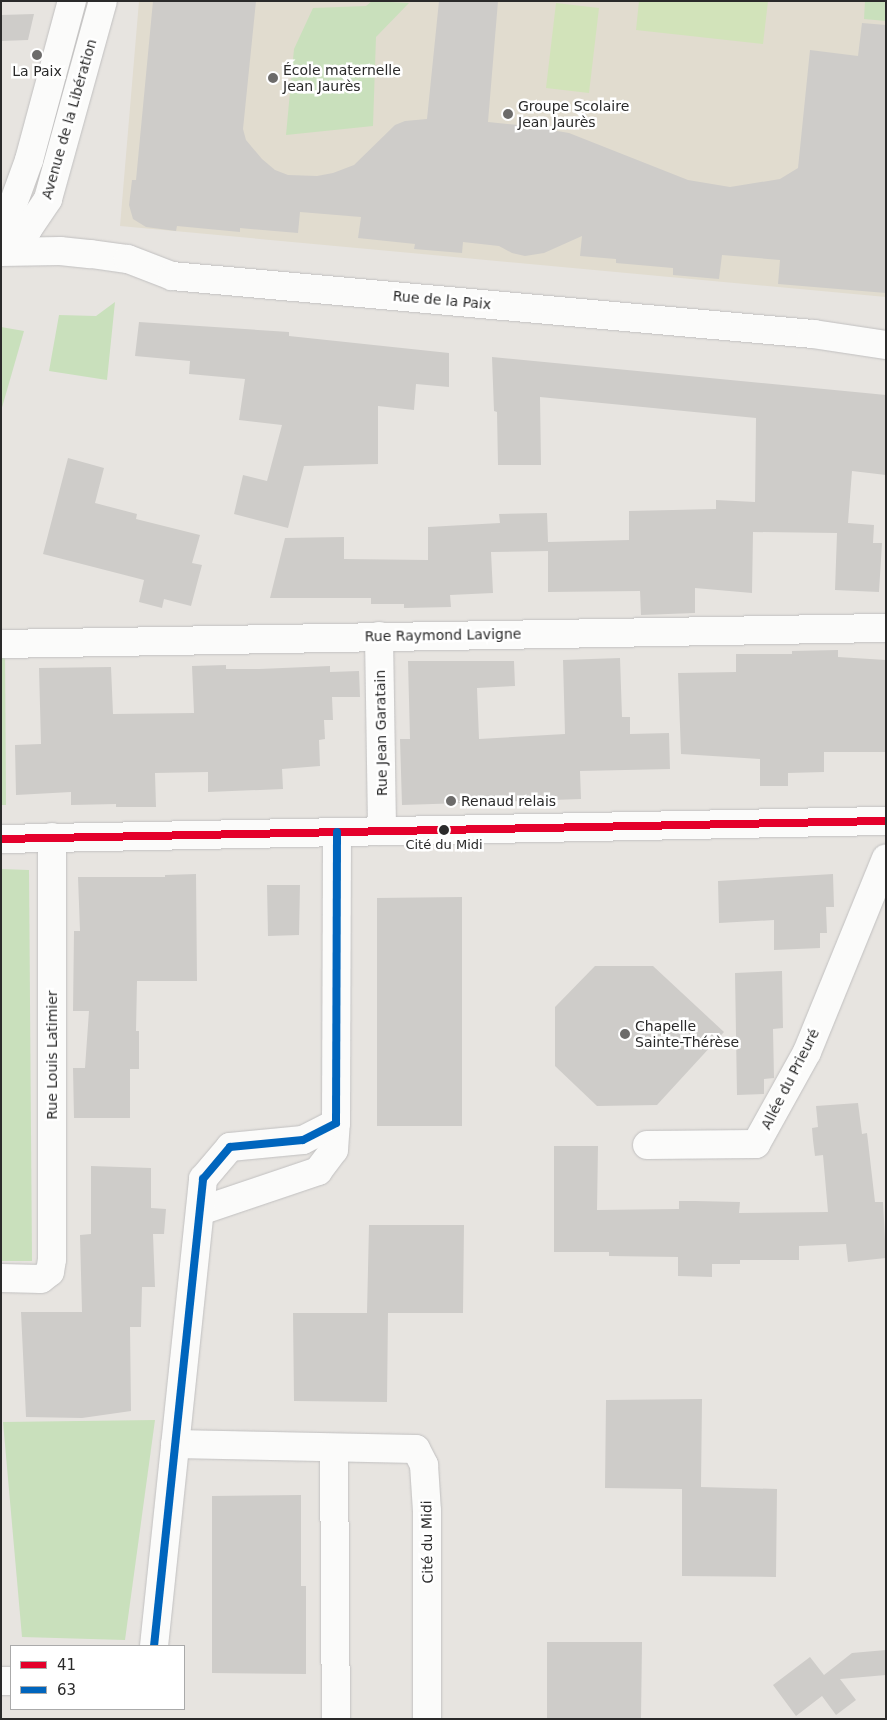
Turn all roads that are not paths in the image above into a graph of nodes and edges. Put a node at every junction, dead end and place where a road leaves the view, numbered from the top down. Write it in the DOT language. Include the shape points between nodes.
graph roads {
  1 [pos="72,1"];
  2 [pos="103,1"];
  3 [pos="1,237"];
  4 [pos="1,248"];
  5 [pos="1,252"];
  6 [pos="886,345"];
  7 [pos="886,628"];
  8 [pos="379,636"];
  9 [pos="1,644"];
  10 [pos="886,820"];
  11 [pos="382,831"];
  12 [pos="337,832"];
  13 [pos="52,837"];
  14 [pos="1,839"];
  15 [pos="886,858"];
  16 [pos="336,1123"];
  17 [pos="647,1145"];
  18 [pos="200,1211"];
  19 [pos="1,1278"];
  20 [pos="175,1444"];
  21 [pos="334,1448"];
  22 [pos="154,1645"];
  23 [pos="336,1719"];
  24 [pos="427,1719"];
  1 -- 3 [label="street, Avenue de la Libération" via="29,160"];
  2 -- 4 [label="street, Avenue de la Libération" via="48,199 28,229"];
  5 -- 6 [label="street, Rue de la Paix" via="91,254 128,259 172,276 813,334"];
  7 -- 8 [label="street, Rue Raymond Lavigne"];
  8 -- 9 [label="street, Rue Raymond Lavigne"];
  8 -- 11 [label="street, Rue Jean Garatain"];
  10 -- 11 [label="street"];
  11 -- 12 [label="street"];
  12 -- 13 [label="street"];
  12 -- 16 [label="street"];
  13 -- 14 [label="street"];
  13 -- 19 [label="street, Rue Louis Latimier" via="52,1259 50,1272 41,1279"];
  15 -- 17 [label="street, Allée du Prieuré" via="807,1052 756,1144"];
  16 -- 18 [label="street" via="334,1150 318,1171"];
  16 -- 18 [label="street" via="303,1140 230,1147 203,1179"];
  18 -- 20 [label="street"];
  20 -- 21 [label="street, Cité du Midi"];
  20 -- 22 [label="street"];
  21 -- 23 [label="street"];
  21 -- 24 [label="street, Cité du Midi" via="416,1449 424,1465 428,1576"];
}
